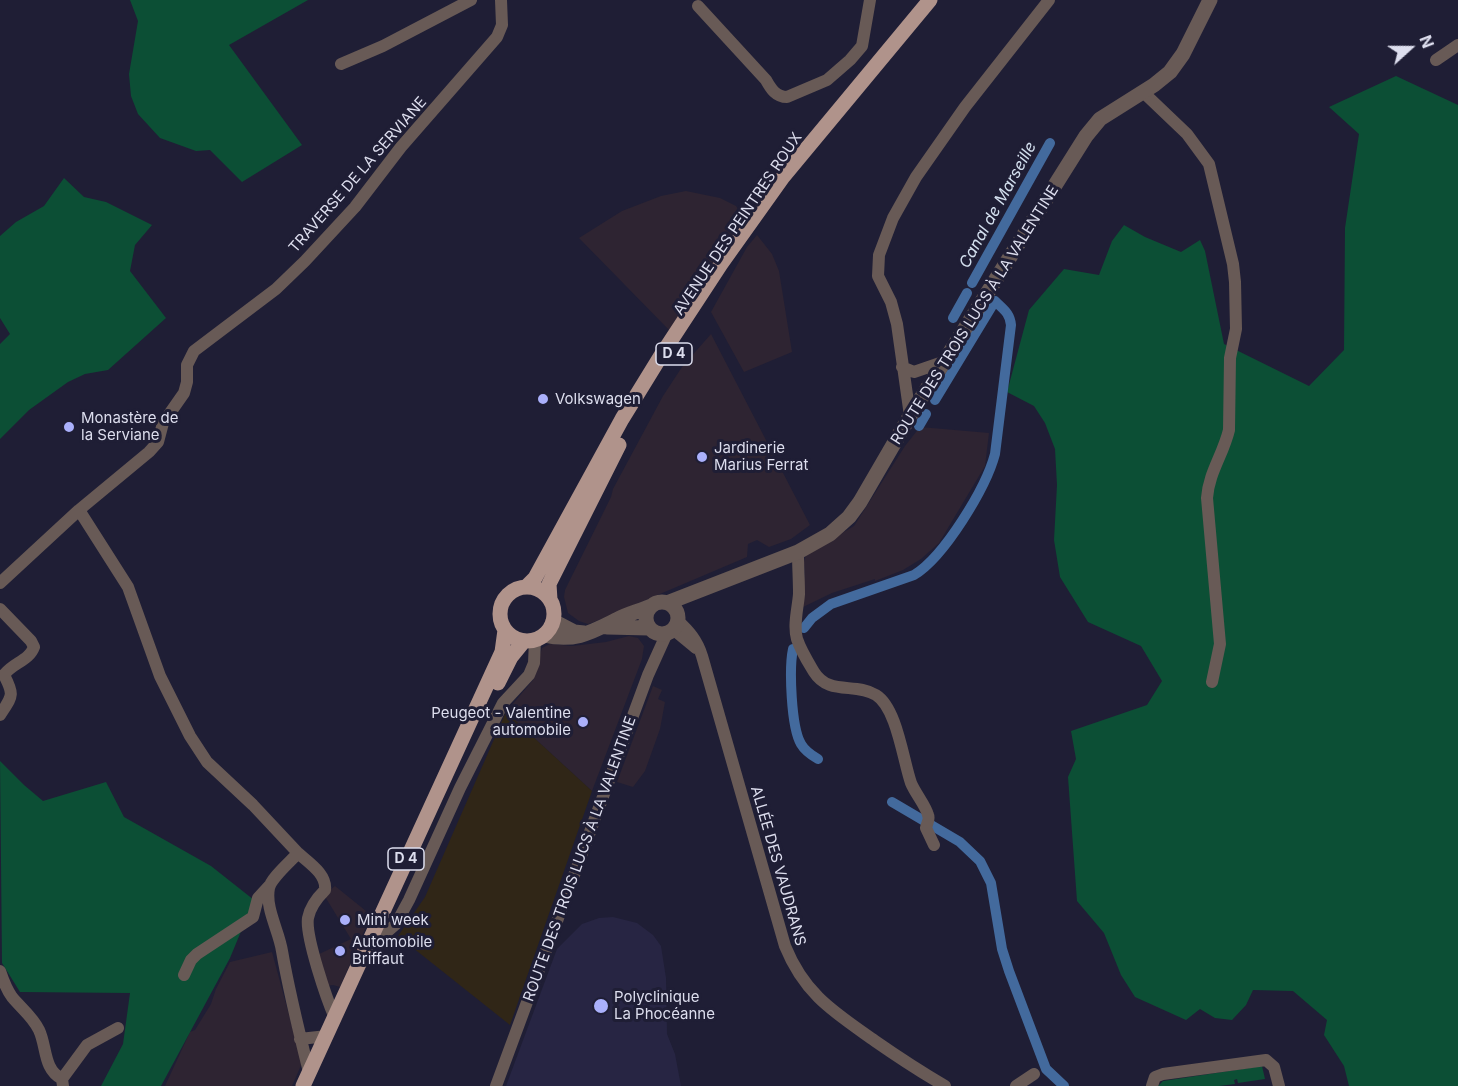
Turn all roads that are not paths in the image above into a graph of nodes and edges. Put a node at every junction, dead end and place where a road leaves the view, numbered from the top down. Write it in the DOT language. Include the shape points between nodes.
graph roads {
  1 [pos="471,0"];
  2 [pos="501,0"];
  3 [pos="870,0"];
  4 [pos="930,0"];
  5 [pos="1049,0"];
  6 [pos="1210,0"];
  7 [pos="698,6"];
  8 [pos="1458,45"];
  9 [pos="1436,60"];
  10 [pos="341,64"];
  11 [pos="1143,92"];
  12 [pos="828,124"];
  13 [pos="946,361"];
  14 [pos="902,367"];
  15 [pos="910,416"];
  16 [pos="79,510"];
  17 [pos="798,552"];
  18 [pos="0,583"];
  19 [pos="526,587"];
  20 [pos="706,589"];
  21 [pos="550,600"];
  22 [pos="659,605"];
  23 [pos="0,609"];
  24 [pos="553,621"];
  25 [pos="674,624"];
  26 [pos="605,627"];
  27 [pos="650,628"];
  28 [pos="506,630"];
  29 [pos="587,633"];
  30 [pos="534,638"];
  31 [pos="1212,682"];
  32 [pos="0,715"];
  33 [pos="934,845"];
  34 [pos="298,853"];
  35 [pos="269,886"];
  36 [pos="381,937"];
  37 [pos="0,971"];
  38 [pos="184,975"];
  39 [pos="335,1018"];
  40 [pos="118,1028"];
  41 [pos="327,1036"];
  42 [pos="300,1039"];
  43 [pos="1034,1074"];
  44 [pos="308,1081"];
  45 [pos="63,1082"];
  46 [pos="496,1086"];
  47 [pos="945,1086"];
  48 [pos="1016,1086"];
  49 [pos="1152,1086"];
  50 [pos="1279,1086"];
  1 -- 10 [label="street"];
  2 -- 16 [label="street, TRAVERSE DE LA SERVIANE" via="502,25 496,37 355,207 305,261 276,289 194,351 187,365 184,393 163,423 158,442"];
  3 -- 7 [label="street" via="862,46 827,80 787,97 771,89"];
  4 -- 12 [label="main road, AVENUE DES PEINTRES ROUX / D 4"];
  5 -- 14 [label="street" via="965,107 916,177 893,218 879,255 878,276 894,313"];
  6 -- 11 [label="street, ROUTE DES TROIS LUCS À LA VALENTINE" via="1176,64"];
  8 -- 9 [label="street"];
  11 -- 13 [label="street, ROUTE DES TROIS LUCS À LA VALENTINE" via="1100,119 1086,136"];
  11 -- 31 [label="street" via="1187,134 1209,164 1233,264 1236,329 1230,358 1229,430 1210,476 1207,498 1220,644"];
  12 -- 19 [label="main road, AVENUE DES PEINTRES ROUX / D 4" via="764,201 662,354 535,578"];
  12 -- 21 [label="main road, AVENUE DES PEINTRES ROUX / D 4" via="727,270 630,423 549,584"];
  13 -- 14 [label="street" via="915,372"];
  13 -- 15 [label="street, ROUTE DES TROIS LUCS À LA VALENTINE"];
  14 -- 15 [label="street"];
  15 -- 17 [label="street, ROUTE DES TROIS LUCS À LA VALENTINE" via="849,517 830,534"];
  16 -- 18 [label="street, TRAVERSE DE LA SERVIANE"];
  16 -- 34 [label="street" via="128,587 160,676 190,736 207,762"];
  17 -- 20 [label="street, ROUTE DES TROIS LUCS À LA VALENTINE"];
  17 -- 33 [label="street" via="795,630 802,652 826,685 867,691 884,702 910,781 928,812"];
  19 -- 21 [label="main road" via="535,588"];
  19 -- 28 [label="main road" via="512,591 503,602 500,616"];
  20 -- 22 [label="street, ROUTE DES TROIS LUCS À LA VALENTINE"];
  20 -- 25 [label="street, ROUTE DES TROIS LUCS À LA VALENTINE"];
  21 -- 24 [label="main road"];
  22 -- 25 [label="street" via="675,610"];
  22 -- 26 [label="street, ROUTE DES TROIS LUCS À LA VALENTINE"];
  22 -- 27 [label="street" via="646,616"];
  23 -- 32 [label="street" via="34,647 4,675 12,695"];
  24 -- 29 [label="street" via="574,632"];
  24 -- 30 [label="main road" via="550,628"];
  25 -- 27 [label="street" via="658,633"];
  25 -- 46 [label="street, ROUTE DES TROIS LUCS À LA VALENTINE" via="648,675"];
  25 -- 47 [label="street, ALLÉE DES VAUDRANS" via="702,656 791,962 803,982 827,1007"];
  26 -- 27 [label="street"];
  26 -- 29 [label="street"];
  28 -- 30 [label="main road" via="514,637"];
  28 -- 39 [label="main road, D 4" via="502,652"];
  29 -- 30 [label="street" via="570,639"];
  30 -- 36 [label="main road, D 4" via="511,657"];
  30 -- 36 [label="street" via="534,663 529,675 503,703 409,900 396,924"];
  34 -- 35 [label="street"];
  34 -- 39 [label="street" via="326,884 309,915 308,930"];
  35 -- 38 [label="street" via="258,898 253,917 197,954"];
  35 -- 42 [label="street"];
  36 -- 44 [label="main road, D 4"];
  37 -- 45 [label="street" via="11,995 40,1030 50,1069"];
  39 -- 41 [label="main road, D 4"];
  40 -- 45 [label="street" via="87,1044"];
  41 -- 42 [label="street"];
  41 -- 44 [label="main road, D 4"];
  42 -- 44 [label="street"];
  43 -- 48 [label="street"];
  49 -- 50 [label="street" via="1155,1077 1163,1074 1266,1060 1274,1067"];
}
